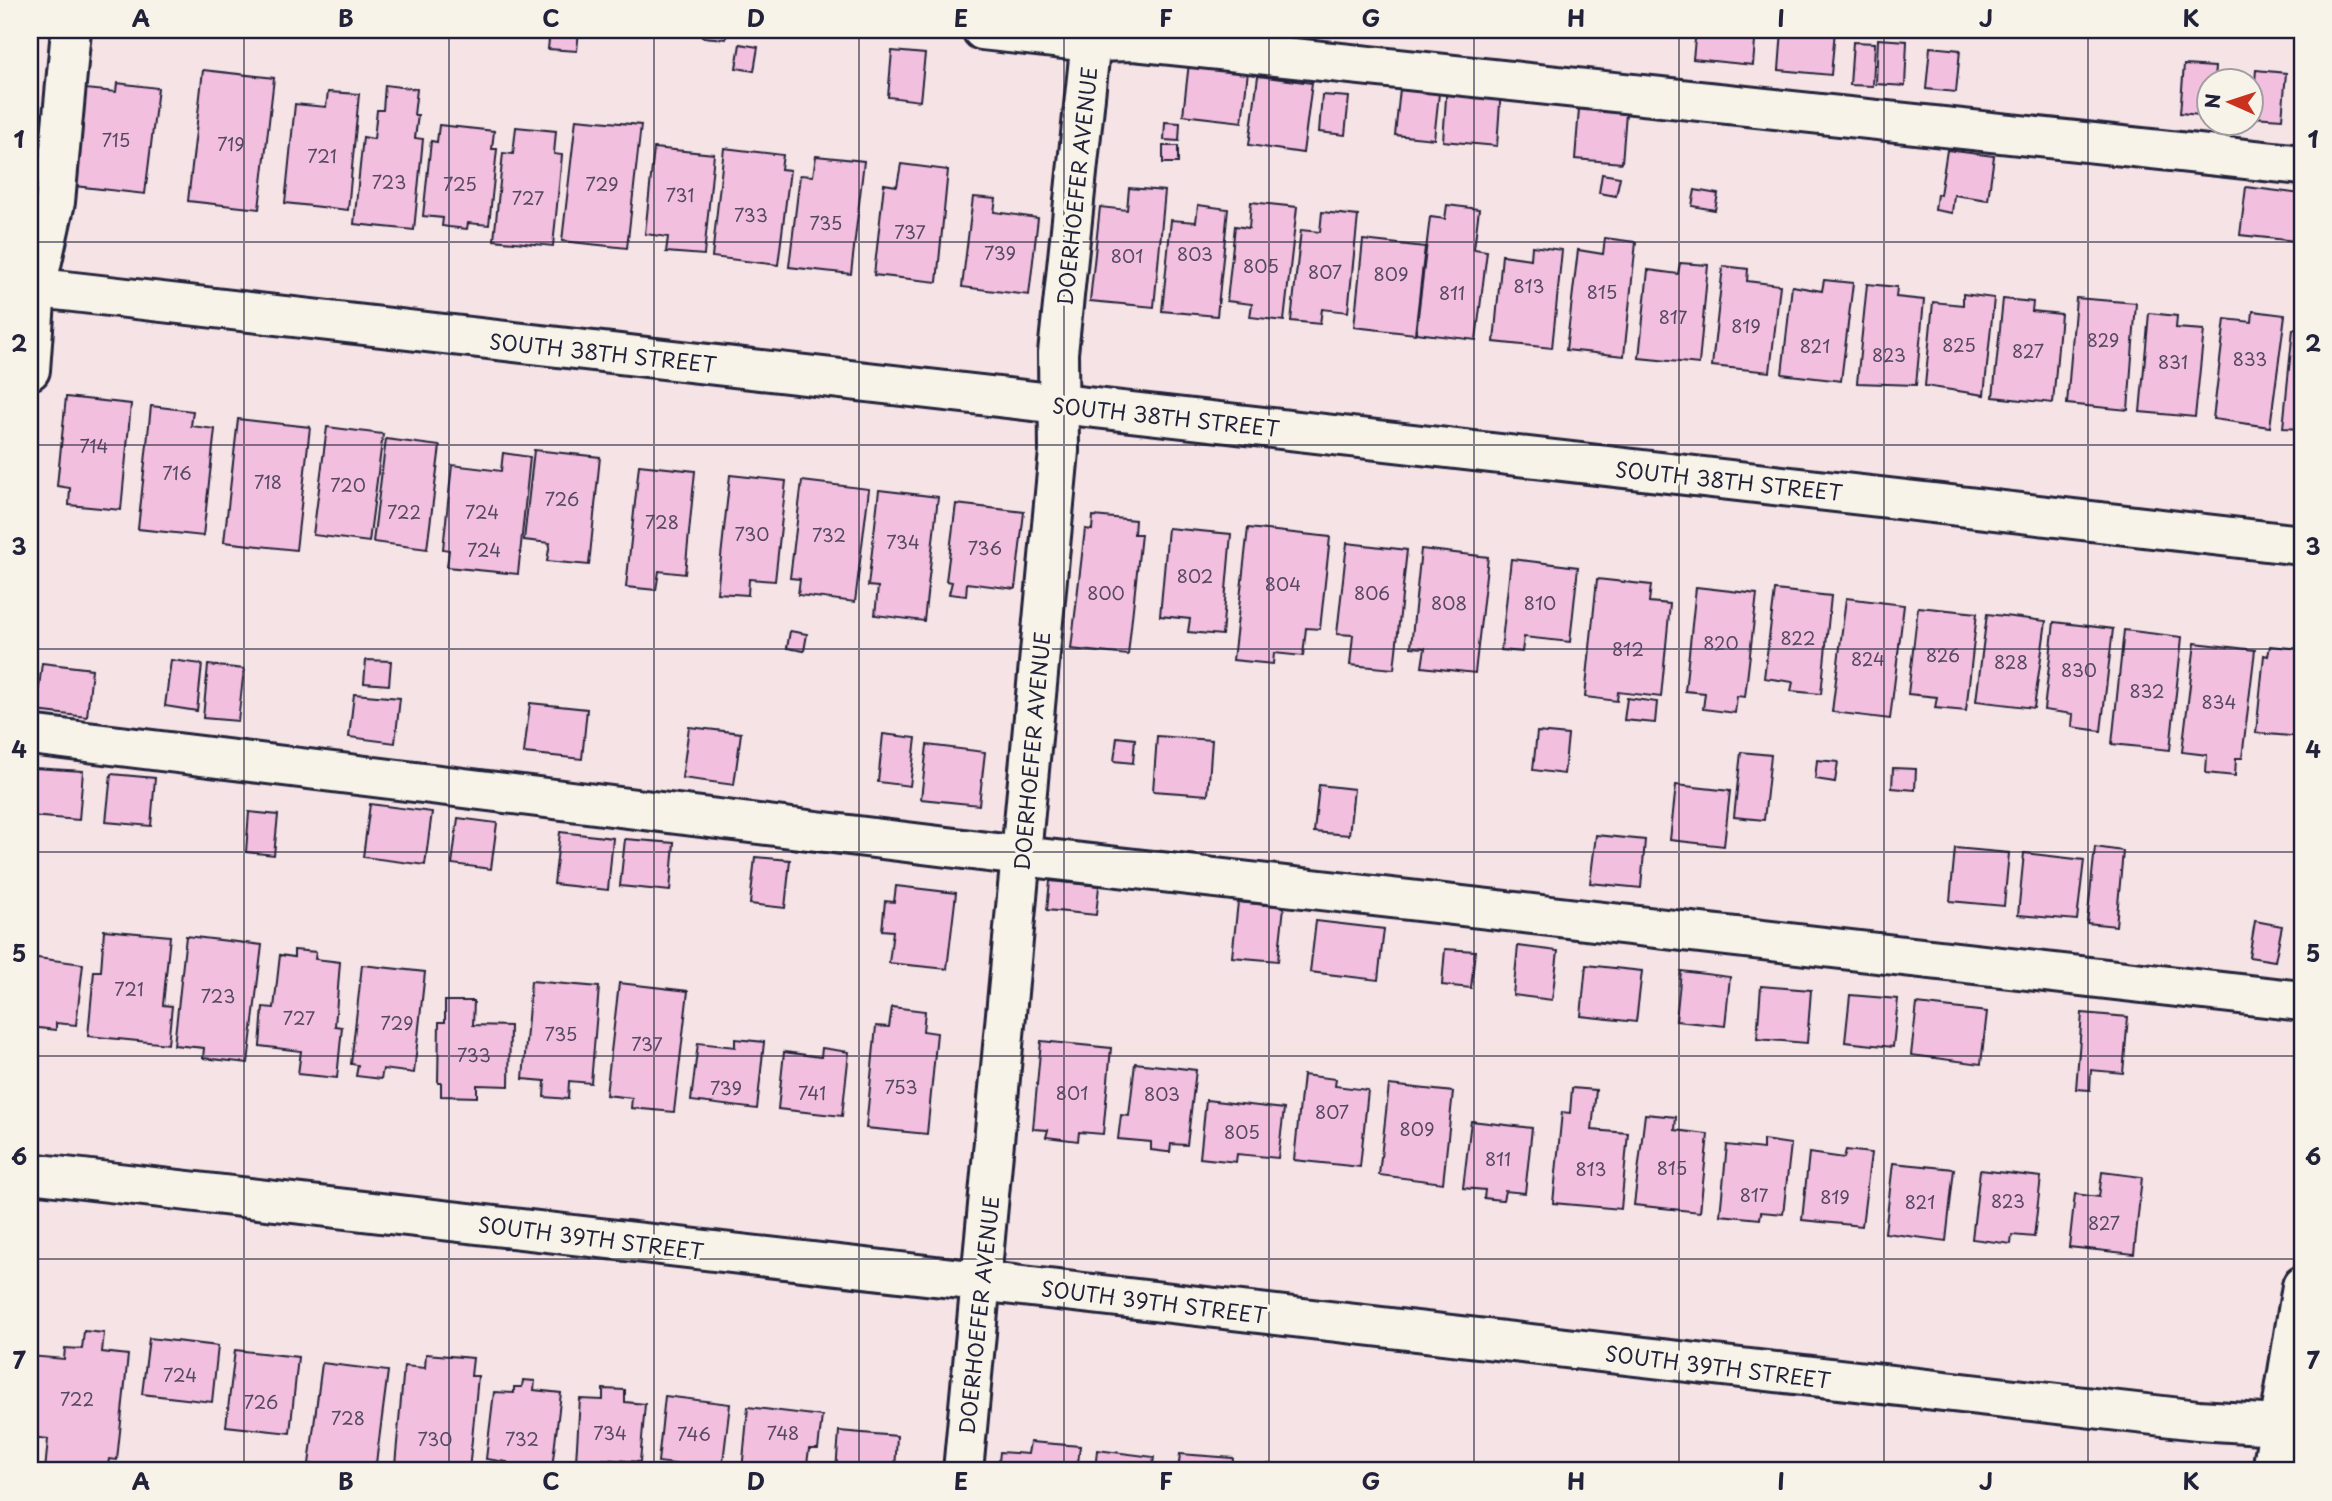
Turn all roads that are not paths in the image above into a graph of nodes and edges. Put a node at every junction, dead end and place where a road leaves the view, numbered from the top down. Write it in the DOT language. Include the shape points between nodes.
graph roads {
  1 [pos="71,30"];
  2 [pos="982,30"];
  3 [pos="1091,36"];
  4 [pos="2302,165"];
  5 [pos="33,288"];
  6 [pos="30,370"];
  7 [pos="1058,403"];
  8 [pos="2302,545"];
  9 [pos="30,735"];
  10 [pos="1021,856"];
  11 [pos="2302,1001"];
  12 [pos="30,1173"];
  13 [pos="982,1282"];
  14 [pos="2302,1286"];
  15 [pos="2279,1425"];
  16 [pos="963,1471"];
  17 [pos="2272,1471"];
  1 -- 5 [label="street" via="55,202"];
  2 -- 3 [label="street"];
  3 -- 4 [label="street"];
  3 -- 7 [label="street, DOERHOEFER AVENUE" via="1058,353"];
  5 -- 6 [label="street"];
  5 -- 7 [label="street, SOUTH 38TH STREET"];
  7 -- 8 [label="street, SOUTH 38TH STREET"];
  7 -- 10 [label="street, DOERHOEFER AVENUE" via="1059,451"];
  9 -- 10 [label="street"];
  10 -- 11 [label="street"];
  10 -- 13 [label="street, DOERHOEFER AVENUE"];
  12 -- 13 [label="street, SOUTH 39TH STREET"];
  13 -- 15 [label="street, SOUTH 39TH STREET" via="2198,1420"];
  13 -- 16 [label="street, DOERHOEFER AVENUE"];
  14 -- 15 [label="street"];
  15 -- 17 [label="street"];
}
